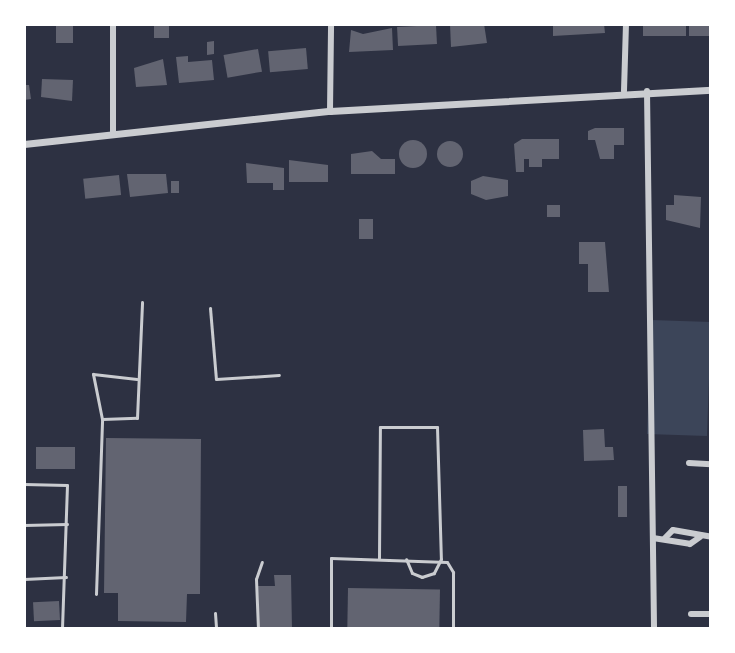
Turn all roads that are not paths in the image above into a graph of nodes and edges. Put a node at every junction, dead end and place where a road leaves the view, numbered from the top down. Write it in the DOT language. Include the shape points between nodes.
graph roads {
  1 [pos="113,24"];
  2 [pos="331,24"];
  3 [pos="626,24"];
  4 [pos="711,90"];
  5 [pos="624,91"];
  6 [pos="647,91"];
  7 [pos="330,111"];
  8 [pos="113,133"];
  9 [pos="24,144"];
  10 [pos="142,302"];
  11 [pos="210,308"];
  12 [pos="279,375"];
  13 [pos="137,379"];
  14 [pos="102,419"];
  15 [pos="689,463"];
  16 [pos="711,464"];
  17 [pos="24,484"];
  18 [pos="67,524"];
  19 [pos="24,525"];
  20 [pos="700,537"];
  21 [pos="711,537"];
  22 [pos="653,538"];
  23 [pos="665,538"];
  24 [pos="379,558"];
  25 [pos="406,559"];
  26 [pos="441,559"];
  27 [pos="262,562"];
  28 [pos="66,577"];
  29 [pos="24,579"];
  30 [pos="96,594"];
  31 [pos="215,613"];
  32 [pos="691,614"];
  33 [pos="711,614"];
  34 [pos="62,629"];
  35 [pos="216,629"];
  36 [pos="258,629"];
  37 [pos="331,629"];
  38 [pos="453,629"];
  39 [pos="654,629"];
  1 -- 8 [label="street"];
  2 -- 7 [label="street"];
  3 -- 5 [label="street"];
  4 -- 6 [label="street"];
  5 -- 6 [label="street"];
  5 -- 7 [label="street"];
  6 -- 22 [label="street"];
  7 -- 8 [label="street"];
  8 -- 9 [label="street"];
  10 -- 13 [label="lane"];
  11 -- 12 [label="lane" via="216,379"];
  13 -- 14 [label="lane" via="137,418"];
  13 -- 14 [label="lane" via="93,374"];
  14 -- 30 [label="lane"];
  15 -- 16 [label="street"];
  17 -- 18 [label="lane" via="67,485"];
  18 -- 19 [label="lane"];
  18 -- 28 [label="lane"];
  20 -- 21 [label="street"];
  20 -- 23 [label="street" via="673,530"];
  20 -- 23 [label="street" via="690,544"];
  22 -- 23 [label="street"];
  22 -- 39 [label="street"];
  24 -- 25 [label="lane"];
  24 -- 26 [label="lane" via="380,427 437,427"];
  24 -- 37 [label="lane" via="331,558"];
  25 -- 26 [label="lane"];
  25 -- 26 [label="lane" via="412,573 422,577 434,573"];
  26 -- 38 [label="lane" via="453,572"];
  27 -- 36 [label="lane" via="256,579"];
  28 -- 29 [label="lane"];
  28 -- 34 [label="lane"];
  31 -- 35 [label="lane"];
  32 -- 33 [label="street"];
}
